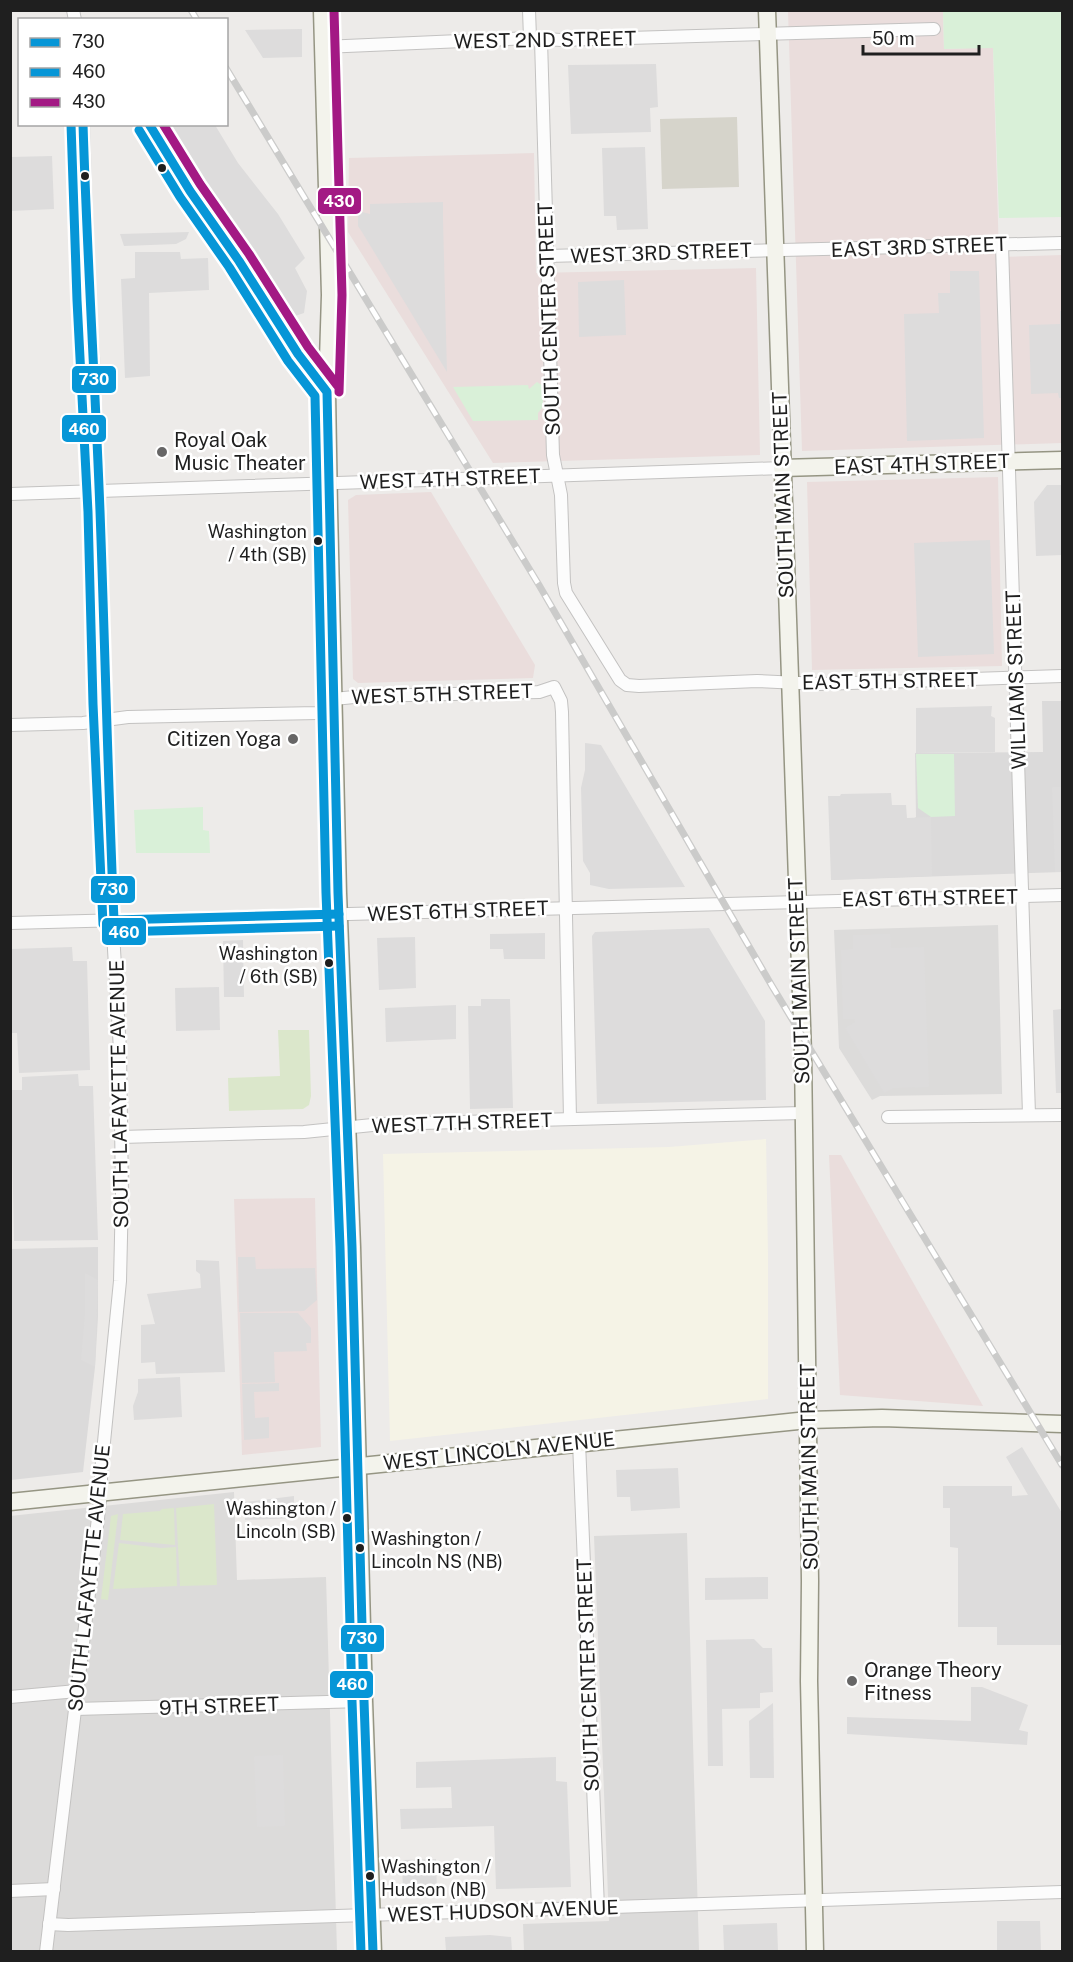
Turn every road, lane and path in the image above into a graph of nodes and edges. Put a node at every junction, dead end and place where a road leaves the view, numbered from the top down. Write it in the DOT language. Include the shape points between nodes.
graph roads {
  1 [pos="322,10"];
  2 [pos="529,10"];
  3 [pos="767,10"];
  4 [pos="934,30"];
  5 [pos="768,34"];
  6 [pos="535,39"];
  7 [pos="323,47"];
  8 [pos="83,126"];
  9 [pos="150,126"];
  10 [pos="1062,243"];
  11 [pos="1002,245"];
  12 [pos="775,250"];
  13 [pos="547,256"];
  14 [pos="327,392"];
  15 [pos="1062,460"];
  16 [pos="1009,462"];
  17 [pos="782,468"];
  18 [pos="557,475"];
  19 [pos="328,483"];
  20 [pos="99,491"];
  21 [pos="10,494"];
  22 [pos="1062,676"];
  23 [pos="1016,678"];
  24 [pos="789,682"];
  25 [pos="334,699"];
  26 [pos="106,721"];
  27 [pos="10,725"];
  28 [pos="1062,895"];
  29 [pos="1022,896"];
  30 [pos="797,901"];
  31 [pos="566,908"];
  32 [pos="339,914"];
  33 [pos="114,920"];
  34 [pos="10,923"];
  35 [pos="803,1113"];
  36 [pos="1029,1115"];
  37 [pos="1062,1115"];
  38 [pos="888,1117"];
  39 [pos="570,1119"];
  40 [pos="346,1129"];
  41 [pos="121,1137"];
  42 [pos="808,1420"];
  43 [pos="1062,1424"];
  44 [pos="579,1442"];
  45 [pos="358,1467"];
  46 [pos="101,1493"];
  47 [pos="10,1502"];
  48 [pos="77,1691"];
  49 [pos="10,1697"];
  50 [pos="364,1701"];
  51 [pos="75,1709"];
  52 [pos="54,1889"];
  53 [pos="10,1891"];
  54 [pos="1062,1892"];
  55 [pos="813,1899"];
  56 [pos="598,1908"];
  57 [pos="371,1915"];
  58 [pos="49,1924"];
  59 [pos="46,1952"];
  60 [pos="373,1952"];
  61 [pos="815,1952"];
  1 -- 7 [label="main road"];
  2 -- 6 [label="street, SOUTH CENTER STREET"];
  3 -- 5 [label="main road, SOUTH MAIN STREET"];
  4 -- 5 [label="street, WEST 2ND STREET"];
  5 -- 6 [label="street, WEST 2ND STREET"];
  5 -- 12 [label="main road, SOUTH MAIN STREET"];
  6 -- 7 [label="street, WEST 2ND STREET"];
  6 -- 13 [label="street, SOUTH CENTER STREET"];
  7 -- 14 [label="main road" via="330,295"];
  8 -- 20 [label="street, SOUTH LAFAYETTE AVENUE"];
  9 -- 14 [label="street" via="298,354"];
  10 -- 11 [label="street, EAST 3RD STREET"];
  11 -- 12 [label="street, EAST 3RD STREET"];
  11 -- 16 [label="street, WILLIAMS STREET"];
  12 -- 13 [label="street, WEST 3RD STREET"];
  12 -- 17 [label="main road, SOUTH MAIN STREET"];
  13 -- 18 [label="street, SOUTH CENTER STREET" via="553,455"];
  14 -- 19 [label="main road"];
  15 -- 16 [label="main road, EAST 4TH STREET"];
  16 -- 17 [label="main road, EAST 4TH STREET"];
  16 -- 23 [label="street, WILLIAMS STREET"];
  17 -- 18 [label="street, WEST 4TH STREET"];
  17 -- 24 [label="main road, SOUTH MAIN STREET"];
  18 -- 19 [label="street, WEST 4TH STREET"];
  18 -- 24 [label="street, SOUTH CENTER STREET" via="566,593 620,680 639,686"];
  19 -- 20 [label="street, WEST 4TH STREET"];
  19 -- 25 [label="main road"];
  20 -- 21 [label="street, WEST 4TH STREET"];
  20 -- 26 [label="street, SOUTH LAFAYETTE AVENUE"];
  22 -- 23 [label="street, EAST 5TH STREET"];
  23 -- 24 [label="street, EAST 5TH STREET"];
  23 -- 29 [label="street, WILLIAMS STREET"];
  24 -- 30 [label="main road, SOUTH MAIN STREET"];
  25 -- 26 [label="street, WEST 5TH STREET" via="318,713 128,717"];
  25 -- 31 [label="street, WEST 5TH STREET" via="538,692 554,687 562,712"];
  25 -- 32 [label="main road"];
  26 -- 27 [label="street, WEST 5TH STREET"];
  26 -- 33 [label="street, SOUTH LAFAYETTE AVENUE"];
  28 -- 29 [label="street, EAST 6TH STREET"];
  29 -- 30 [label="street, EAST 6TH STREET"];
  29 -- 36 [label="street, WILLIAMS STREET"];
  30 -- 31 [label="street, WEST 6TH STREET"];
  30 -- 35 [label="main road, SOUTH MAIN STREET"];
  31 -- 32 [label="street, WEST 6TH STREET"];
  31 -- 39 [label="street"];
  32 -- 33 [label="street, WEST 6TH STREET"];
  32 -- 40 [label="main road"];
  33 -- 34 [label="street, WEST 6TH STREET"];
  33 -- 41 [label="street, SOUTH LAFAYETTE AVENUE"];
  35 -- 39 [label="street, WEST 7TH STREET"];
  35 -- 42 [label="main road, SOUTH MAIN STREET"];
  36 -- 37 [label="street"];
  36 -- 38 [label="street"];
  39 -- 40 [label="street, WEST 7TH STREET" via="382,1124"];
  40 -- 41 [label="street, WEST 7TH STREET"];
  40 -- 45 [label="main road"];
  41 -- 46 [label="street, SOUTH LAFAYETTE AVENUE" via="121,1271"];
  42 -- 43 [label="main road, WEST LINCOLN AVENUE" via="882,1418"];
  42 -- 44 [label="main road, WEST LINCOLN AVENUE"];
  42 -- 55 [label="main road, SOUTH MAIN STREET"];
  44 -- 45 [label="main road, WEST LINCOLN AVENUE"];
  44 -- 56 [label="street, SOUTH CENTER STREET"];
  45 -- 46 [label="main road, WEST LINCOLN AVENUE"];
  45 -- 50 [label="main road"];
  46 -- 47 [label="main road, WEST LINCOLN AVENUE"];
  46 -- 48 [label="street, SOUTH LAFAYETTE AVENUE"];
  48 -- 49 [label="street"];
  48 -- 51 [label="street, SOUTH LAFAYETTE AVENUE"];
  50 -- 51 [label="street, 9TH STREET"];
  50 -- 57 [label="main road"];
  51 -- 52 [label="street, SOUTH LAFAYETTE AVENUE"];
  52 -- 53 [label="street"];
  52 -- 58 [label="street, SOUTH LAFAYETTE AVENUE"];
  54 -- 55 [label="street, WEST HUDSON AVENUE"];
  55 -- 56 [label="street, WEST HUDSON AVENUE"];
  55 -- 61 [label="main road, SOUTH MAIN STREET"];
  56 -- 57 [label="street, WEST HUDSON AVENUE"];
  57 -- 58 [label="street, WEST HUDSON AVENUE"];
  57 -- 60 [label="main road"];
  58 -- 59 [label="street, SOUTH LAFAYETTE AVENUE"];
}
